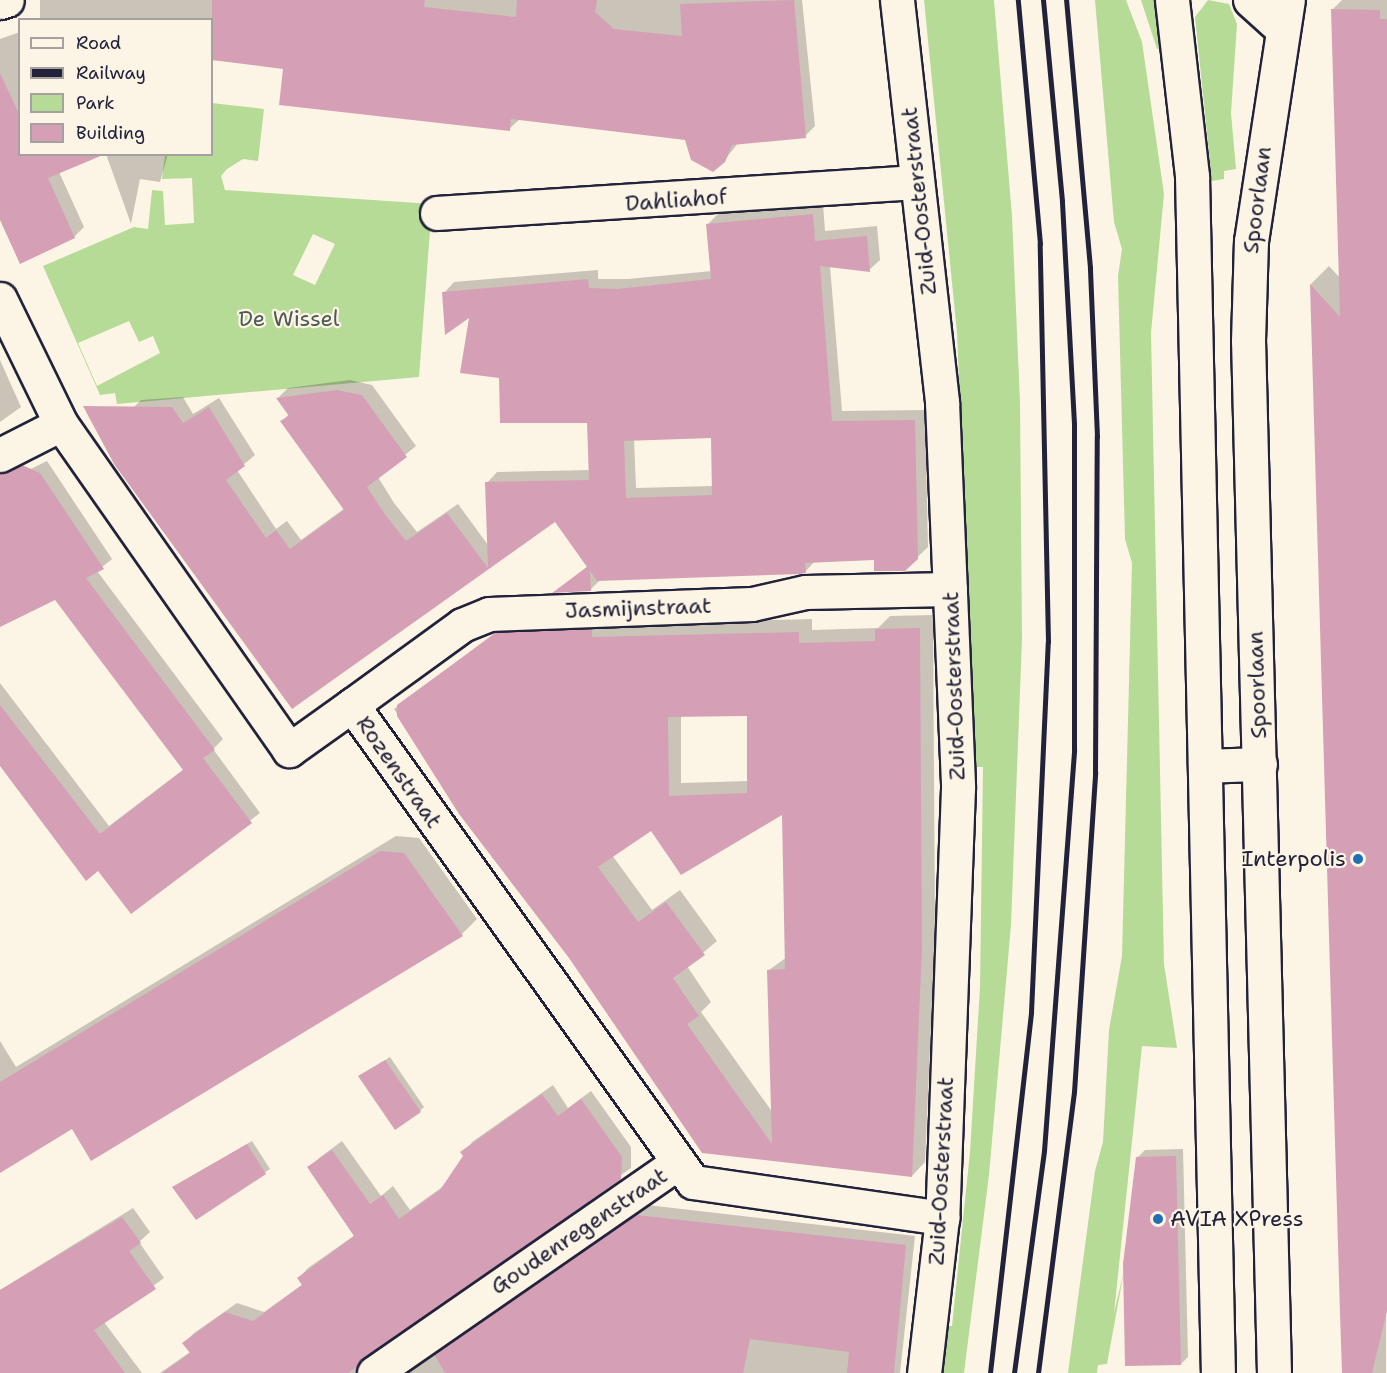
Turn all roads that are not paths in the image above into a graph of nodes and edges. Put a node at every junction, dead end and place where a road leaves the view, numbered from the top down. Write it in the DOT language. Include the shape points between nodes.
graph roads {
  1 [pos="7,0"];
  2 [pos="897,0"];
  3 [pos="1251,0"];
  4 [pos="0,2"];
  5 [pos="1175,3"];
  6 [pos="1285,15"];
  7 [pos="915,182"];
  8 [pos="437,213"];
  9 [pos="0,299"];
  10 [pos="61,424"];
  11 [pos="0,454"];
  12 [pos="950,589"];
  13 [pos="352,705"];
  14 [pos="1260,764"];
  15 [pos="1205,766"];
  16 [pos="676,1164"];
  17 [pos="942,1218"];
  18 [pos="374,1373"];
  19 [pos="924,1373"];
  20 [pos="1218,1373"];
  21 [pos="1274,1373"];
  1 -- 4 [label="street"];
  2 -- 7 [label="street, Zuid-Oosterstraat"];
  3 -- 6 [label="street"];
  5 -- 15 [label="street" via="1192,176"];
  6 -- 14 [label="street, Spoorlaan" via="1250,276 1249,472"];
  7 -- 8 [label="street, Dahliahof"];
  7 -- 12 [label="street, Zuid-Oosterstraat" via="942,402"];
  9 -- 10 [label="street, Rozenstraat"];
  10 -- 11 [label="street"];
  10 -- 13 [label="street, Rozenstraat" via="289,750"];
  12 -- 13 [label="street, Jasmijnstraat" via="805,592 752,604 489,614 462,625"];
  12 -- 17 [label="street, Zuid-Oosterstraat" via="958,789"];
  13 -- 16 [label="street, Rozenstraat"];
  14 -- 15 [label="street"];
  14 -- 21 [label="street, Spoorlaan"];
  15 -- 20 [label="street"];
  16 -- 17 [label="street, Goudenregenstraat" via="693,1182"];
  16 -- 18 [label="street, Goudenregenstraat"];
  17 -- 19 [label="street, Zuid-Oosterstraat"];
}
